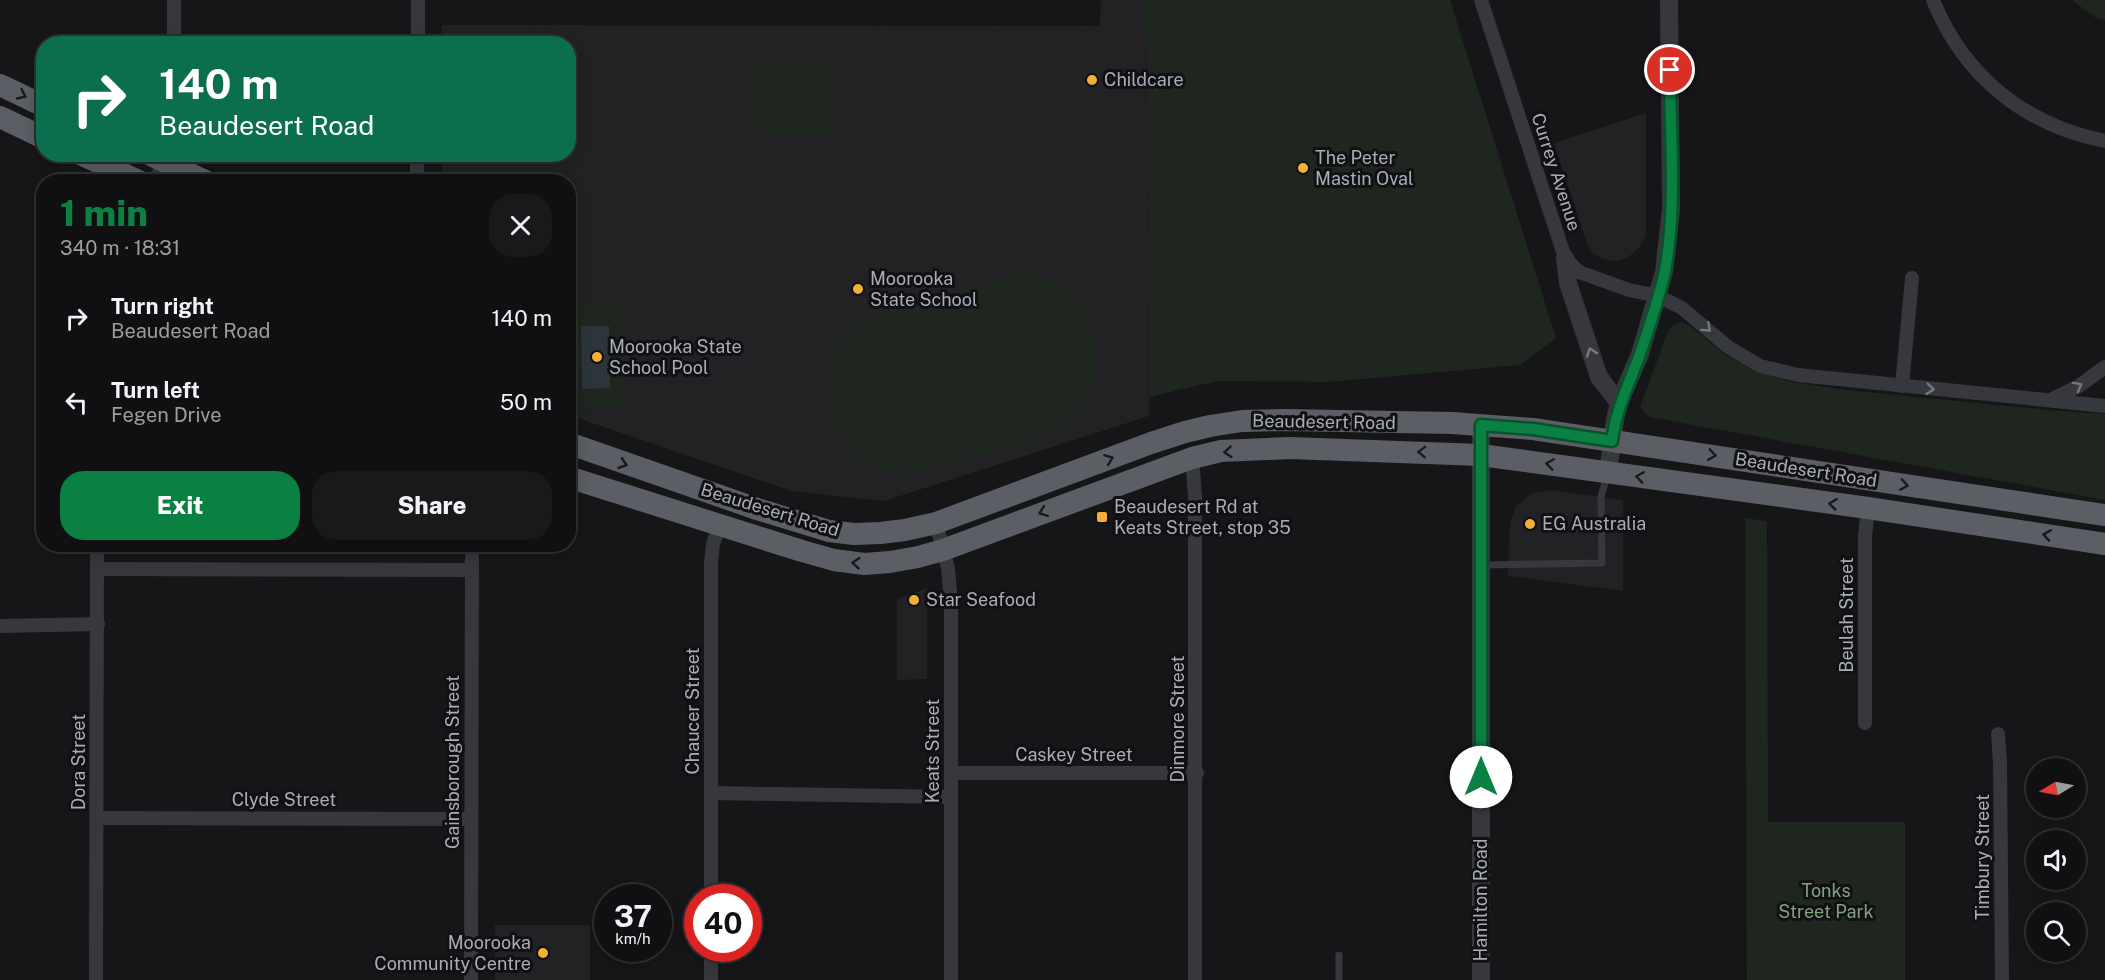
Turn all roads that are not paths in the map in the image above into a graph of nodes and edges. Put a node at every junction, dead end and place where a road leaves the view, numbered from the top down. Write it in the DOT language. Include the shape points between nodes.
graph roads {
  1 [pos="174,0"];
  2 [pos="418,0"];
  3 [pos="1481,0"];
  4 [pos="1669,0"];
  5 [pos="1933,0"];
  6 [pos="174,36"];
  7 [pos="418,36"];
  8 [pos="0,85"];
  9 [pos="36,102"];
  10 [pos="0,117"];
  11 [pos="36,134"];
  12 [pos="2105,141"];
  13 [pos="169,162"];
  14 [pos="107,168"];
  15 [pos="122,174"];
  16 [pos="192,174"];
  17 [pos="1565,258"];
  18 [pos="1911,278"];
  19 [pos="1658,296"];
  20 [pos="2105,367"];
  21 [pos="1902,386"];
  22 [pos="2048,400"];
  23 [pos="1620,403"];
  24 [pos="2105,406"];
  25 [pos="1481,425"];
  26 [pos="1612,441"];
  27 [pos="576,446"];
  28 [pos="1481,455"];
  29 [pos="1192,458"];
  30 [pos="1608,473"];
  31 [pos="576,480"];
  32 [pos="1868,508"];
  33 [pos="2105,515"];
  34 [pos="936,523"];
  35 [pos="719,526"];
  36 [pos="2105,544"];
  37 [pos="943,550"];
  38 [pos="97,552"];
  39 [pos="472,552"];
  40 [pos="1481,565"];
  41 [pos="97,569"];
  42 [pos="472,570"];
  43 [pos="98,624"];
  44 [pos="0,626"];
  45 [pos="1865,723"];
  46 [pos="1998,734"];
  47 [pos="951,773"];
  48 [pos="1197,773"];
  49 [pos="711,793"];
  50 [pos="951,797"];
  51 [pos="97,818"];
  52 [pos="470,819"];
  53 [pos="711,884"];
  54 [pos="1338,955"];
  55 [pos="711,962"];
  56 [pos="96,980"];
  57 [pos="471,980"];
  58 [pos="711,980"];
  59 [pos="951,980"];
  60 [pos="1195,980"];
  61 [pos="1339,980"];
  62 [pos="1481,980"];
  63 [pos="2002,980"];
  1 -- 6 [label="street"];
  2 -- 7 [label="street"];
  3 -- 17 [label="street, Currey Avenue"];
  4 -- 19 [label="street" via="1671,209"];
  5 -- 12 [label="street" via="1956,46 1972,67 2009,101 2056,127"];
  8 -- 9 [label="highway, one-way"];
  10 -- 11 [label="highway"];
  13 -- 16 [label="highway"];
  14 -- 15 [label="highway"];
  17 -- 19 [label="street, Currey Avenue" via="1579,272"];
  23 -- 17 [label="street, one-way" via="1599,377 1568,283"];
  18 -- 21 [label="street"];
  19 -- 21 [label="street, one-way" via="1682,308 1728,347 1760,366 1798,375"];
  19 -- 23 [label="street"];
  22 -- 20 [label="street, one-way" via="2079,386"];
  21 -- 22 [label="street, one-way"];
  22 -- 24 [label="street"];
  23 -- 26 [label="street"];
  25 -- 26 [label="highway, Beaudesert Road"];
  25 -- 28 [label="street, Hamilton Road"];
  34 -- 25 [label="highway, Beaudesert Road, one-way" via="1151,443 1210,426 1285,420"];
  26 -- 30 [label="street"];
  26 -- 33 [label="highway, Beaudesert Road, one-way"];
  27 -- 34 [label="highway, Beaudesert Road, one-way" via="830,531 880,533"];
  28 -- 29 [label="highway, Beaudesert Road, one-way" via="1290,448 1221,452"];
  30 -- 28 [label="highway, Beaudesert Road, one-way"];
  28 -- 40 [label="street, Hamilton Road"];
  29 -- 37 [label="highway, Beaudesert Road, one-way"];
  29 -- 48 [label="street, Dinmore Street"];
  32 -- 30 [label="highway, Beaudesert Road, one-way"];
  30 -- 40 [label="lane" via="1601,497 1602,563"];
  31 -- 35 [label="highway, Beaudesert Road"];
  36 -- 32 [label="highway, Beaudesert Road, one-way"];
  32 -- 45 [label="street, Beulah Street"];
  34 -- 37 [label="street, Keats Street"];
  37 -- 35 [label="highway, Beaudesert Road, one-way" via="864,564 834,560"];
  35 -- 49 [label="street, Chaucer Street" via="711,563"];
  37 -- 47 [label="street, Keats Street" via="951,604"];
  38 -- 41 [label="street, Dora Street"];
  39 -- 42 [label="street, Gainsborough Street"];
  40 -- 62 [label="street, Hamilton Road"];
  41 -- 42 [label="street"];
  41 -- 43 [label="street, Dora Street"];
  42 -- 52 [label="street, Gainsborough Street"];
  43 -- 44 [label="street"];
  43 -- 51 [label="street, Dora Street"];
  46 -- 63 [label="street, Timbury Street"];
  47 -- 48 [label="street, Caskey Street"];
  47 -- 50 [label="street, Keats Street"];
  48 -- 60 [label="street, Dinmore Street"];
  49 -- 50 [label="street"];
  49 -- 53 [label="street, Chaucer Street"];
  50 -- 59 [label="street, Keats Street"];
  51 -- 52 [label="street, Clyde Street"];
  51 -- 56 [label="street, Dora Street"];
  52 -- 57 [label="street, Gainsborough Street"];
  54 -- 61 [label="lane"];
  55 -- 58 [label="street"];
}
